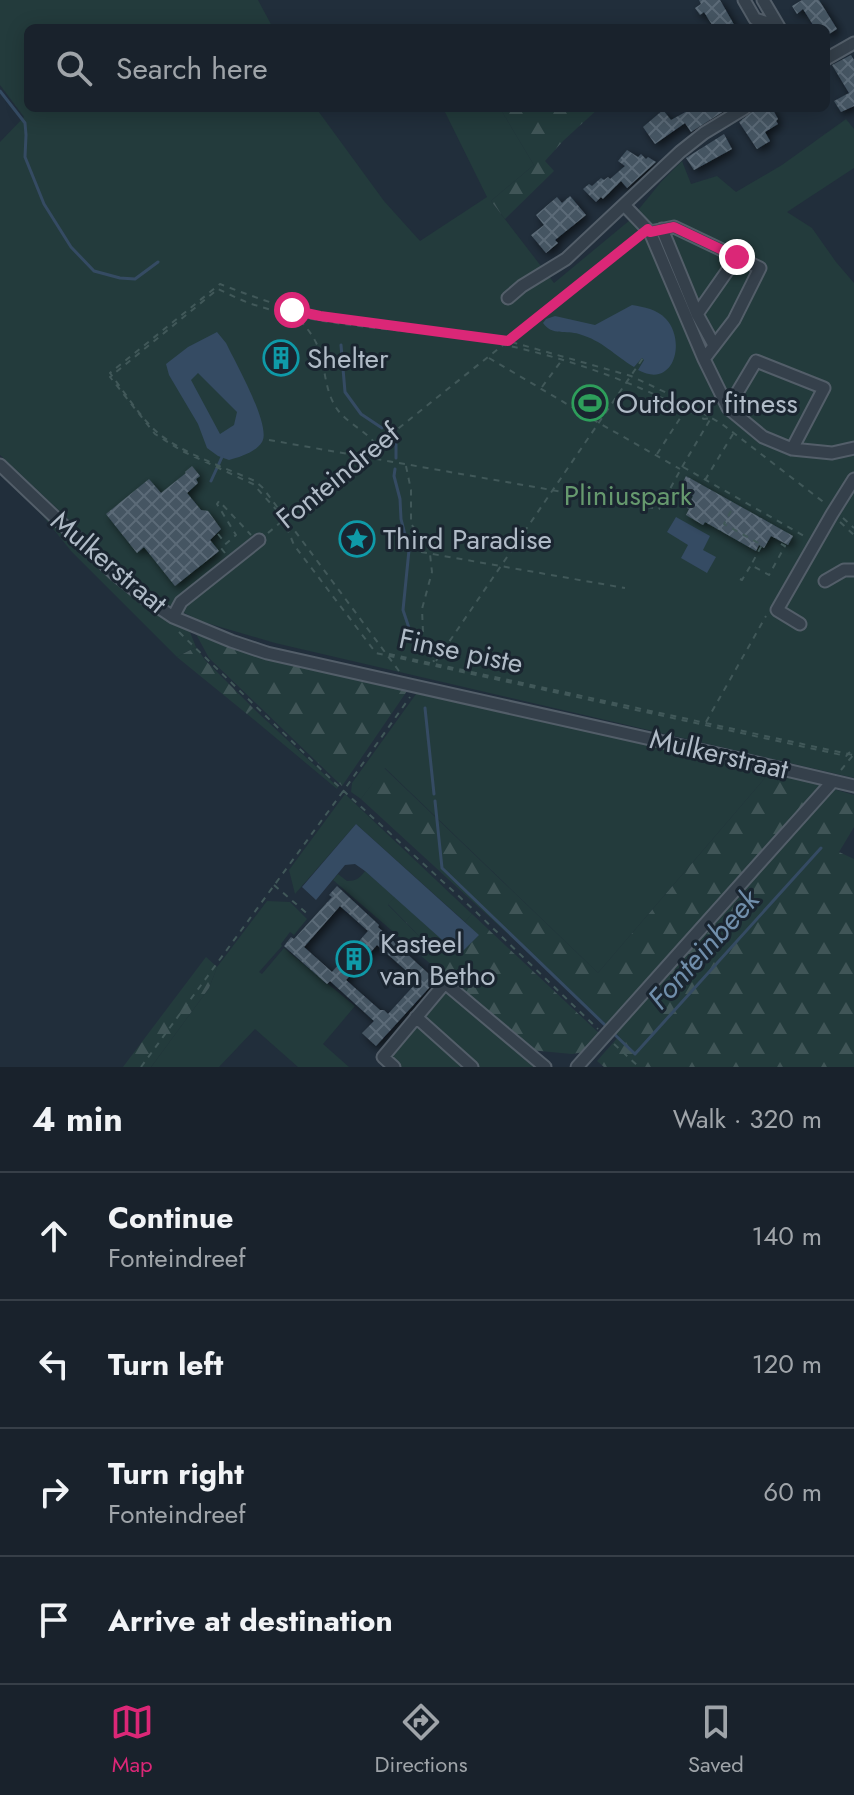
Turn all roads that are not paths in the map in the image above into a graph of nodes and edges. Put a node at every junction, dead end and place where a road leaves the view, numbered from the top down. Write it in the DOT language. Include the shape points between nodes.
graph roads {
  1 [pos="744,0"];
  2 [pos="763,0"];
  3 [pos="769,24"];
  4 [pos="776,24"];
  5 [pos="854,43"];
  6 [pos="830,57"];
  7 [pos="738,112"];
  8 [pos="624,205"];
  9 [pos="653,230"];
  10 [pos="737,257"];
  11 [pos="508,298"];
  12 [pos="697,314"];
  13 [pos="714,345"];
  14 [pos="704,359"];
  15 [pos="728,408"];
  16 [pos="854,448"];
  17 [pos="792,449"];
  18 [pos="0,465"];
  19 [pos="854,479"];
  20 [pos="258,541"];
  21 [pos="854,570"];
  22 [pos="825,581"];
  23 [pos="173,617"];
  24 [pos="800,624"];
  25 [pos="833,781"];
  26 [pos="854,786"];
  27 [pos="416,1017"];
  28 [pos="394,1067"];
  29 [pos="472,1067"];
  30 [pos="545,1067"];
  31 [pos="577,1067"];
  1 -- 3 [label="street" via="755,19"];
  2 -- 4 [label="street"];
  5 -- 6 [label="street"];
  7 -- 8 [label="street" via="680,152"];
  8 -- 9 [label="street"];
  8 -- 11 [label="street" via="566,259"];
  9 -- 10 [label="street" via="674,227"];
  9 -- 12 [label="street"];
  9 -- 14 [label="street"];
  10 -- 12 [label="street"];
  10 -- 13 [label="street" via="760,268 734,320"];
  12 -- 13 [label="street"];
  13 -- 14 [label="street"];
  14 -- 15 [label="street"];
  15 -- 17 [label="street" via="763,437"];
  15 -- 17 [label="street" via="756,361 824,388"];
  16 -- 17 [label="street" via="832,453"];
  18 -- 23 [label="street, Mulkerstraat" via="116,575"];
  19 -- 24 [label="street" via="777,610"];
  20 -- 23 [label="street, Fonteindreef" via="181,602"];
  21 -- 22 [label="street"];
  23 -- 25 [label="street, Mulkerstraat" via="267,653"];
  25 -- 26 [label="street, Mulkerstraat"];
  25 -- 31 [label="street"];
  27 -- 28 [label="street" via="383,1057"];
  27 -- 29 [label="street"];
  27 -- 30 [label="street" via="445,983"];
}
